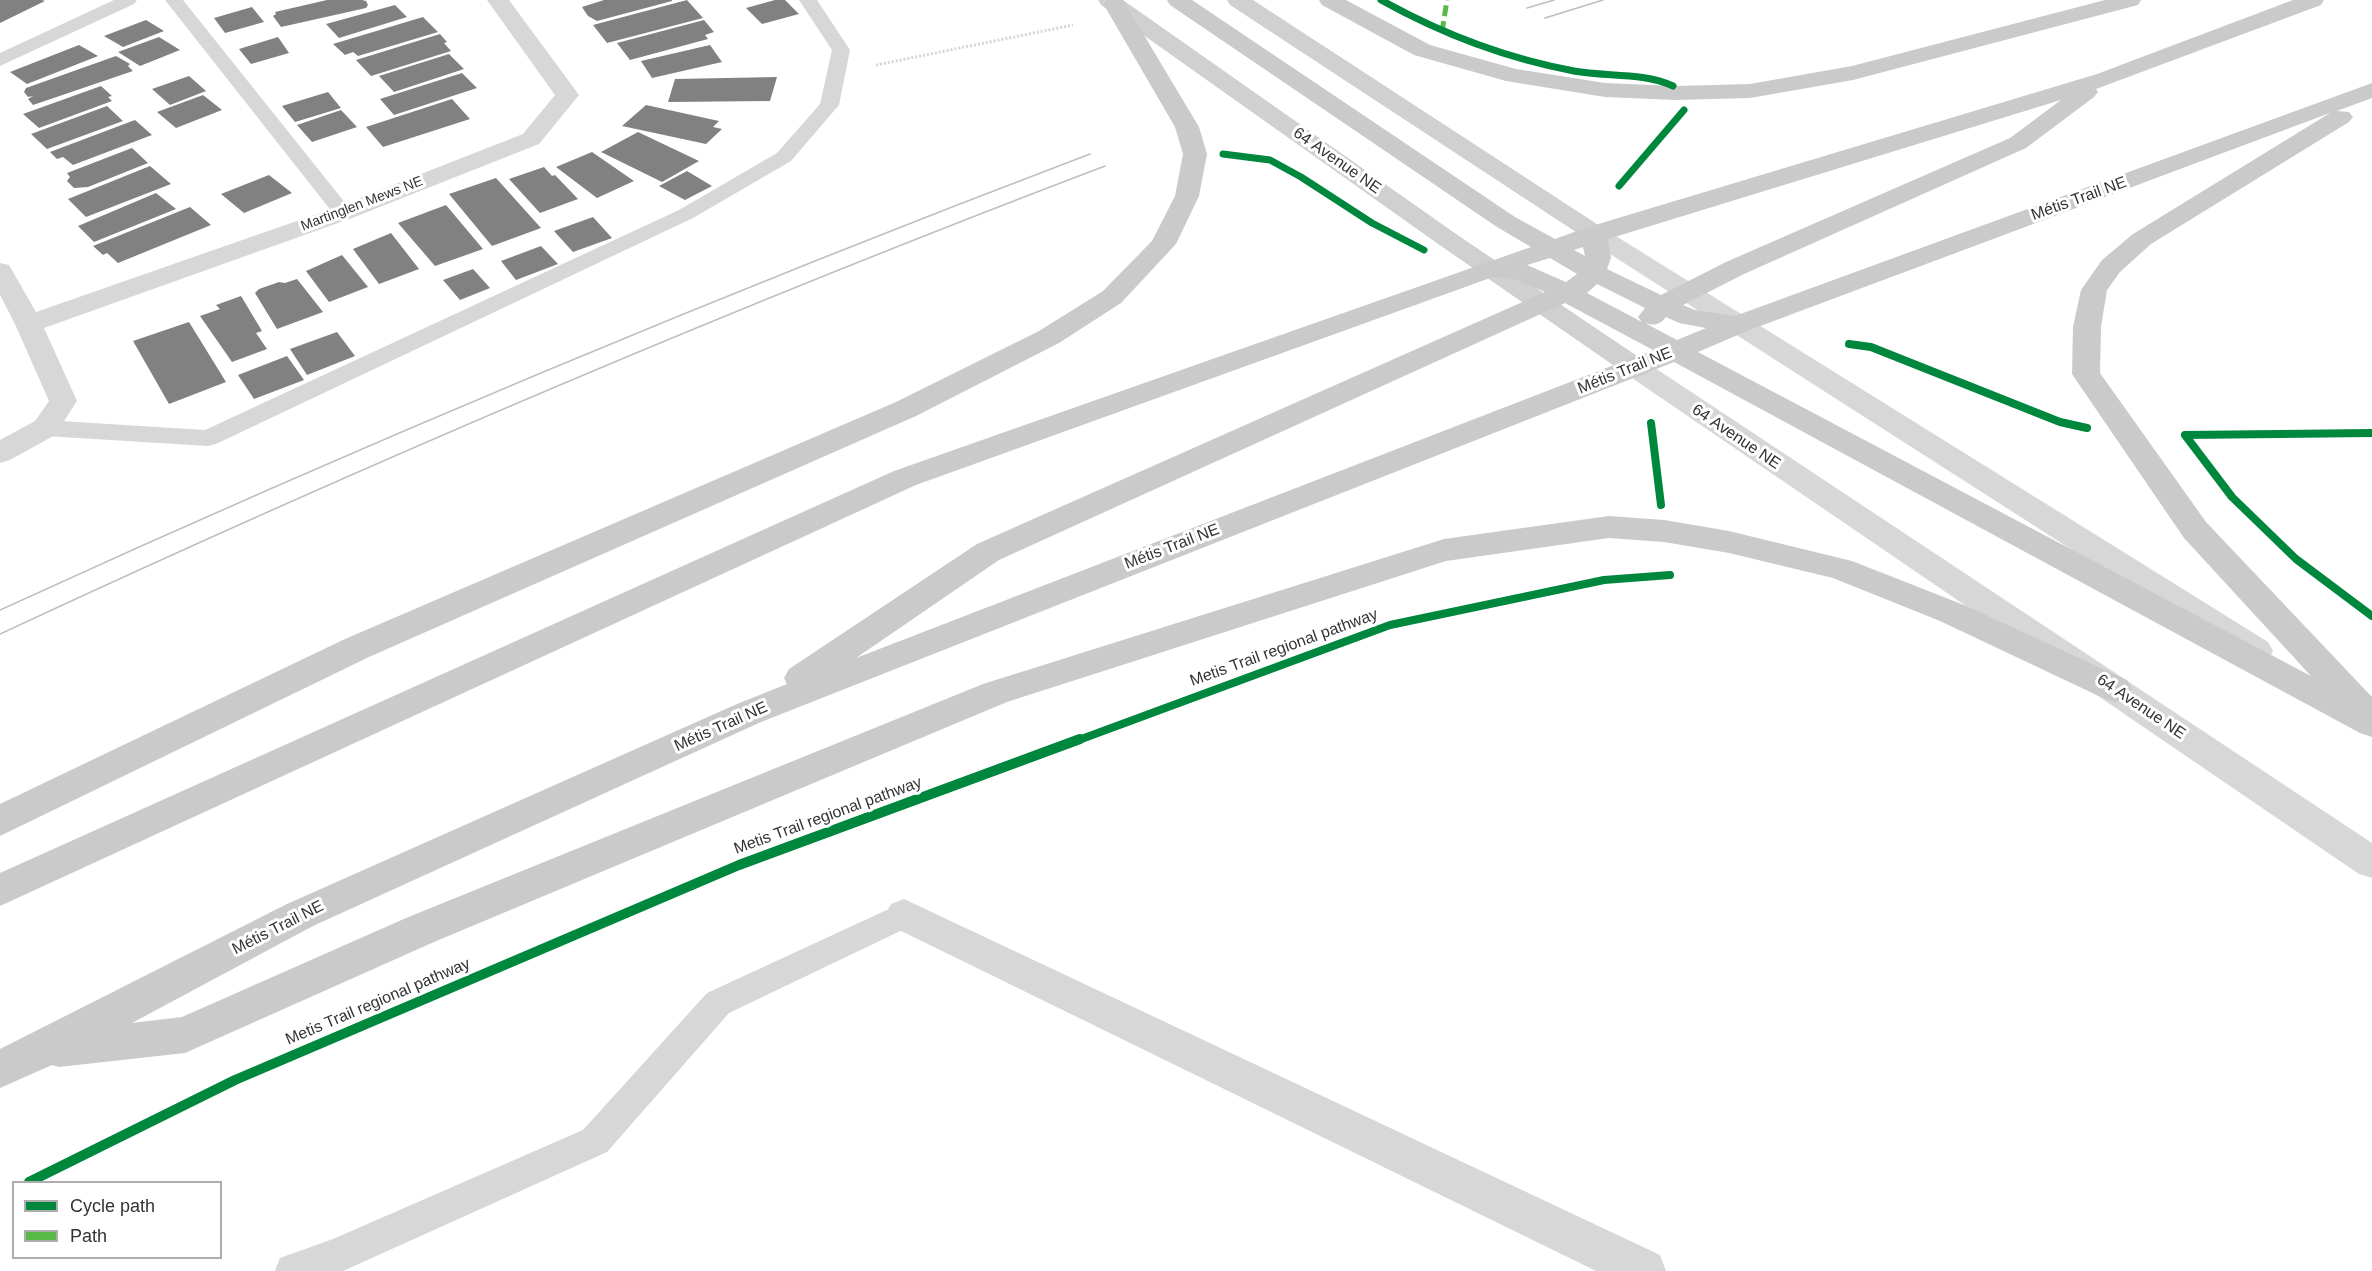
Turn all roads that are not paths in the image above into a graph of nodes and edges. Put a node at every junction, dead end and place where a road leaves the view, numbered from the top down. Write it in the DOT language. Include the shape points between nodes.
graph roads {
  1 [pos="128,0"];
  2 [pos="174,0"];
  3 [pos="498,0"];
  4 [pos="808,0"];
  5 [pos="1178,0"];
  6 [pos="1238,0"];
  7 [pos="1330,0"];
  8 [pos="2130,0"];
  9 [pos="2313,0"];
  10 [pos="1112,2"];
  11 [pos="0,60"];
  12 [pos="2105,79"];
  13 [pos="2372,90"];
  14 [pos="2372,99"];
  15 [pos="343,213"];
  16 [pos="1594,233"];
  17 [pos="1551,248"];
  18 [pos="1490,268"];
  19 [pos="0,271"];
  20 [pos="1593,272"];
  21 [pos="1685,292"];
  22 [pos="1554,298"];
  23 [pos="1661,305"];
  24 [pos="29,324"];
  25 [pos="1737,325"];
  26 [pos="1640,333"];
  27 [pos="1676,351"];
  28 [pos="1636,368"];
  29 [pos="45,428"];
  30 [pos="0,453"];
  31 [pos="2115,689"];
  32 [pos="749,713"];
  33 [pos="2372,722"];
  34 [pos="0,821"];
  35 [pos="2372,863"];
  36 [pos="0,890"];
  37 [pos="904,915"];
  38 [pos="40,1051"];
  39 [pos="0,1069"];
  40 [pos="293,1271"];
  41 [pos="1644,1271"];
  1 -- 11 [label="lane"];
  2 -- 15 [label="lane"];
  3 -- 15 [label="street, Martinglen Mews NE" via="567,95 531,139"];
  4 -- 29 [label="lane" via="841,50 829,105 784,158 686,214 208,438"];
  5 -- 17 [label="main road" via="1506,222"];
  6 -- 16 [label="main road"];
  7 -- 8 [label="main road" via="1422,50 1514,76 1605,90 1675,93 1750,91 1853,72"];
  9 -- 12 [label="main road"];
  10 -- 18 [label="main road, 64 Avenue NE"];
  10 -- 34 [label="main road" via="1187,127 1195,154 1187,196 1163,244 1112,297 1049,337 906,409 357,648"];
  12 -- 16 [label="main road"];
  12 -- 21 [label="main road" via="2018,142"];
  13 -- 25 [label="main road, Métis Trail NE"];
  14 -- 33 [label="main road" via="2142,239 2111,267 2094,290 2087,327 2086,375 2195,530"];
  15 -- 24 [label="street, Martinglen Mews NE"];
  16 -- 17 [label="main road"];
  16 -- 20 [label="main road" via="1598,258"];
  16 -- 21 [label="street"];
  17 -- 18 [label="main road"];
  17 -- 20 [label="main road"];
  18 -- 22 [label="main road, 64 Avenue NE"];
  18 -- 36 [label="main road" via="904,478"];
  19 -- 24 [label="street"];
  20 -- 22 [label="main road" via="1581,285"];
  20 -- 23 [label="main road"];
  21 -- 23 [label="main road"];
  21 -- 25 [label="street"];
  22 -- 26 [label="main road"];
  22 -- 28 [label="main road, 64 Avenue NE"];
  22 -- 32 [label="main road" via="988,552"];
  23 -- 25 [label="main road" via="1689,317"];
  23 -- 26 [label="main road"];
  24 -- 29 [label="street" via="63,401"];
  25 -- 27 [label="main road, Métis Trail NE"];
  25 -- 33 [label="street"];
  26 -- 27 [label="main road"];
  26 -- 28 [label="main road"];
  27 -- 28 [label="main road, Métis Trail NE"];
  27 -- 33 [label="main road"];
  28 -- 31 [label="street, 64 Avenue NE"];
  28 -- 32 [label="main road, Métis Trail NE"];
  29 -- 30 [label="street"];
  31 -- 35 [label="street, 64 Avenue NE"];
  31 -- 38 [label="main road" via="1952,613 1841,569 1729,542 1609,527 1444,550 995,693 431,926 185,1035"];
  32 -- 38 [label="main road, Métis Trail NE" via="300,915"];
  37 -- 40 [label="lane" via="718,1003 595,1142"];
  37 -- 41 [label="street"];
  38 -- 39 [label="main road, Métis Trail NE"];
}
